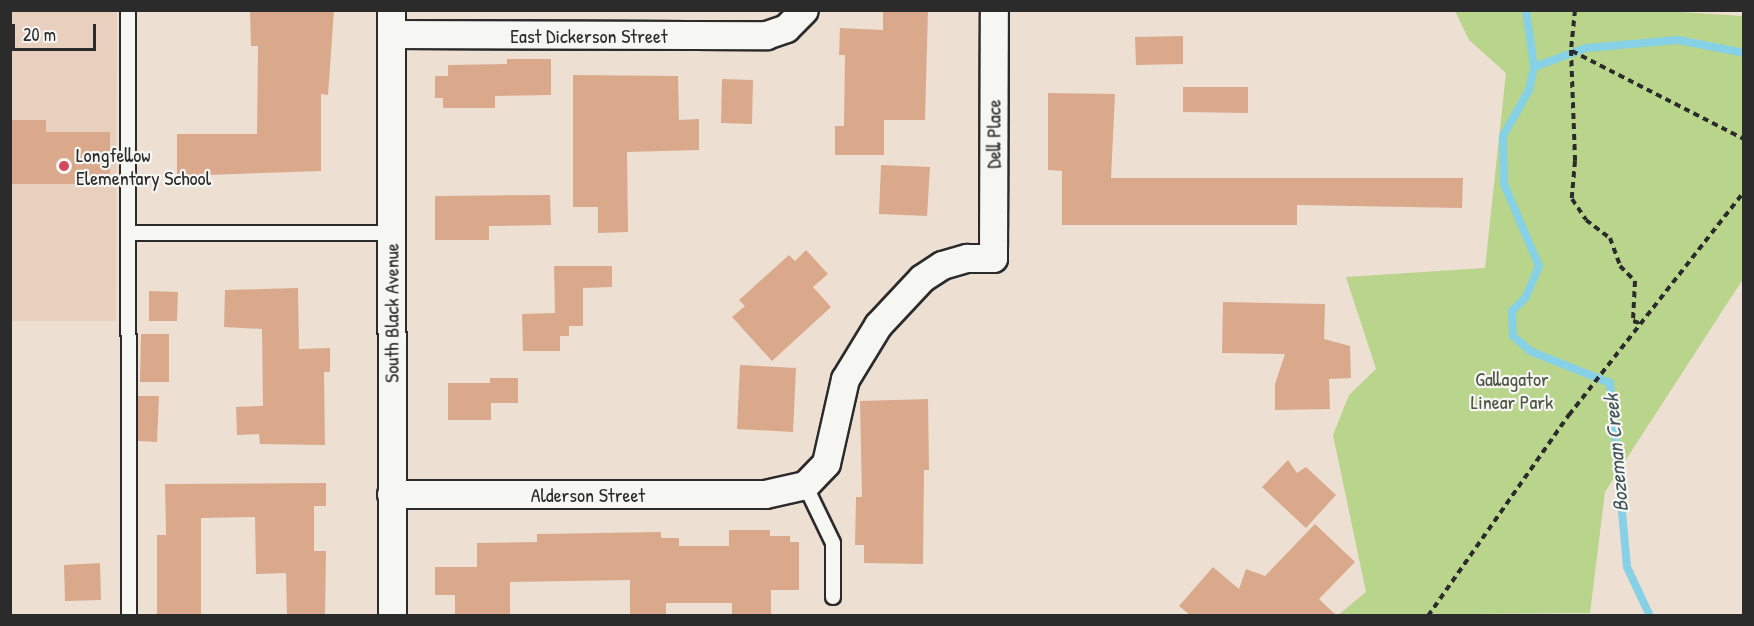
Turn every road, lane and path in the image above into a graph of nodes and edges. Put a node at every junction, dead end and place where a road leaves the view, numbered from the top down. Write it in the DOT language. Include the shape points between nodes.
graph roads {
  1 [pos="128,10"];
  2 [pos="994,10"];
  3 [pos="1575,10"];
  4 [pos="795,19"];
  5 [pos="391,22"];
  6 [pos="1571,50"];
  7 [pos="1743,139"];
  8 [pos="1743,192"];
  9 [pos="128,233"];
  10 [pos="391,233"];
  11 [pos="1643,324"];
  12 [pos="795,488"];
  13 [pos="391,494"];
  14 [pos="833,597"];
  15 [pos="129,615"];
  16 [pos="392,615"];
  17 [pos="1428,615"];
  1 -- 9 [label="lane"];
  2 -- 12 [label="street, Dell Place" via="993,258 968,258 942,265 922,278 878,325 845,379 826,463"];
  3 -- 6 [label="path"];
  4 -- 5 [label="street, East Dickerson Street" via="766,35"];
  5 -- 10 [label="street, South Black Avenue"];
  6 -- 7 [label="path"];
  6 -- 11 [label="path" via="1575,161 1572,199 1586,220 1610,238 1620,266 1635,281 1633,321"];
  8 -- 11 [label="path"];
  9 -- 10 [label="lane"];
  9 -- 15 [label="lane"];
  10 -- 13 [label="street, South Black Avenue"];
  11 -- 17 [label="path" via="1569,415"];
  12 -- 13 [label="street, Alderson Street" via="765,494"];
  12 -- 14 [label="lane" via="833,543"];
  13 -- 16 [label="street, South Black Avenue"];
}
